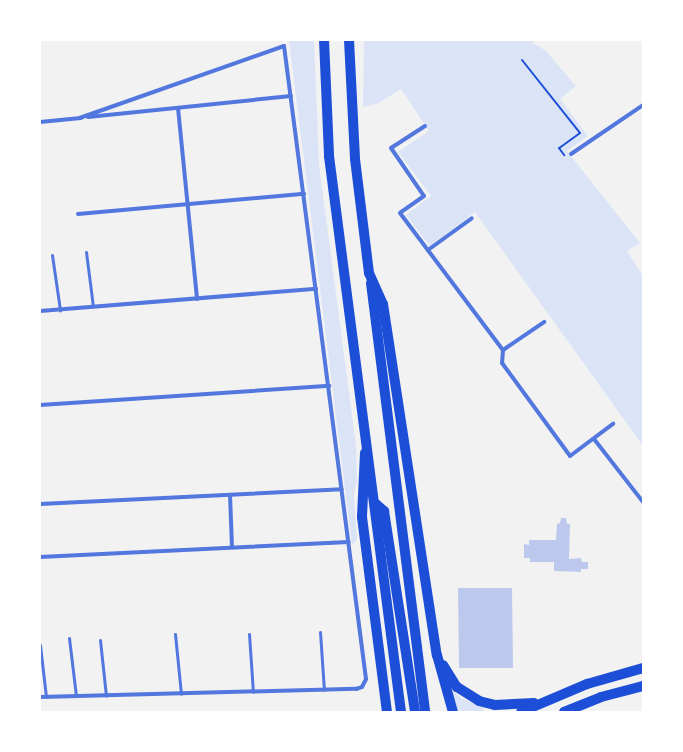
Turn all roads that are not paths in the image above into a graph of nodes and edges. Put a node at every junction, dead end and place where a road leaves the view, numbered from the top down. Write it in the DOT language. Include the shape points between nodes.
graph roads {
  1 [pos="324,40"];
  2 [pos="349,40"];
  3 [pos="291,96"];
  4 [pos="643,105"];
  5 [pos="178,108"];
  6 [pos="80,118"];
  7 [pos="40,122"];
  8 [pos="425,126"];
  9 [pos="571,154"];
  10 [pos="304,194"];
  11 [pos="188,204"];
  12 [pos="78,214"];
  13 [pos="472,218"];
  14 [pos="428,250"];
  15 [pos="86,252"];
  16 [pos="52,255"];
  17 [pos="369,274"];
  18 [pos="316,289"];
  19 [pos="197,299"];
  20 [pos="93,307"];
  21 [pos="60,310"];
  22 [pos="40,311"];
  23 [pos="544,322"];
  24 [pos="503,350"];
  25 [pos="329,386"];
  26 [pos="40,405"];
  27 [pos="613,424"];
  28 [pos="367,437"];
  29 [pos="594,439"];
  30 [pos="342,489"];
  31 [pos="230,494"];
  32 [pos="643,502"];
  33 [pos="40,504"];
  34 [pos="376,504"];
  35 [pos="349,542"];
  36 [pos="232,547"];
  37 [pos="40,557"];
  38 [pos="320,632"];
  39 [pos="175,634"];
  40 [pos="249,634"];
  41 [pos="69,638"];
  42 [pos="100,640"];
  43 [pos="40,645"];
  44 [pos="437,655"];
  45 [pos="643,668"];
  46 [pos="643,686"];
  47 [pos="324,690"];
  48 [pos="253,692"];
  49 [pos="181,694"];
  50 [pos="76,696"];
  51 [pos="106,696"];
  52 [pos="40,697"];
  53 [pos="46,697"];
  54 [pos="541,702"];
  55 [pos="387,712"];
  56 [pos="401,712"];
  57 [pos="415,712"];
  58 [pos="425,712"];
  59 [pos="453,712"];
  60 [pos="521,712"];
  61 [pos="564,712"];
  1 -- 28 [label="highway" via="329,156"];
  2 -- 17 [label="highway" via="355,159"];
  3 -- 5 [label="street"];
  3 -- 6 [label="street" via="284,46"];
  3 -- 10 [label="street"];
  4 -- 9 [label="street"];
  5 -- 6 [label="street"];
  5 -- 11 [label="street"];
  6 -- 7 [label="street"];
  8 -- 14 [label="street" via="391,148 424,196 400,214"];
  10 -- 11 [label="street"];
  10 -- 18 [label="street"];
  11 -- 12 [label="street"];
  11 -- 19 [label="street"];
  13 -- 14 [label="street"];
  14 -- 24 [label="street"];
  15 -- 20 [label="lane"];
  16 -- 21 [label="lane"];
  17 -- 44 [label="highway" via="383,304"];
  17 -- 58 [label="highway"];
  18 -- 19 [label="street"];
  18 -- 25 [label="street"];
  19 -- 20 [label="street"];
  20 -- 21 [label="street"];
  21 -- 22 [label="street"];
  23 -- 24 [label="street"];
  24 -- 29 [label="street" via="502,364 570,456"];
  25 -- 26 [label="street"];
  25 -- 30 [label="street"];
  27 -- 29 [label="street"];
  28 -- 34 [label="highway"];
  28 -- 55 [label="highway" via="362,479 362,517"];
  29 -- 32 [label="street"];
  30 -- 31 [label="street"];
  30 -- 35 [label="street"];
  31 -- 33 [label="street"];
  31 -- 36 [label="street"];
  34 -- 56 [label="highway"];
  34 -- 57 [label="highway" via="384,511"];
  35 -- 36 [label="street"];
  35 -- 47 [label="street" via="367,676 363,684 356,689"];
  36 -- 37 [label="street"];
  38 -- 47 [label="lane"];
  39 -- 49 [label="lane"];
  40 -- 48 [label="lane"];
  41 -- 50 [label="lane"];
  42 -- 51 [label="lane"];
  43 -- 53 [label="lane"];
  44 -- 54 [label="highway" via="457,687 474,699 495,705"];
  44 -- 59 [label="highway"];
  45 -- 54 [label="highway" via="587,684"];
  46 -- 61 [label="highway" via="601,697"];
  47 -- 48 [label="street"];
  48 -- 49 [label="street"];
  49 -- 51 [label="street"];
  50 -- 51 [label="street"];
  50 -- 53 [label="street"];
  52 -- 53 [label="street"];
  54 -- 60 [label="highway"];
}
